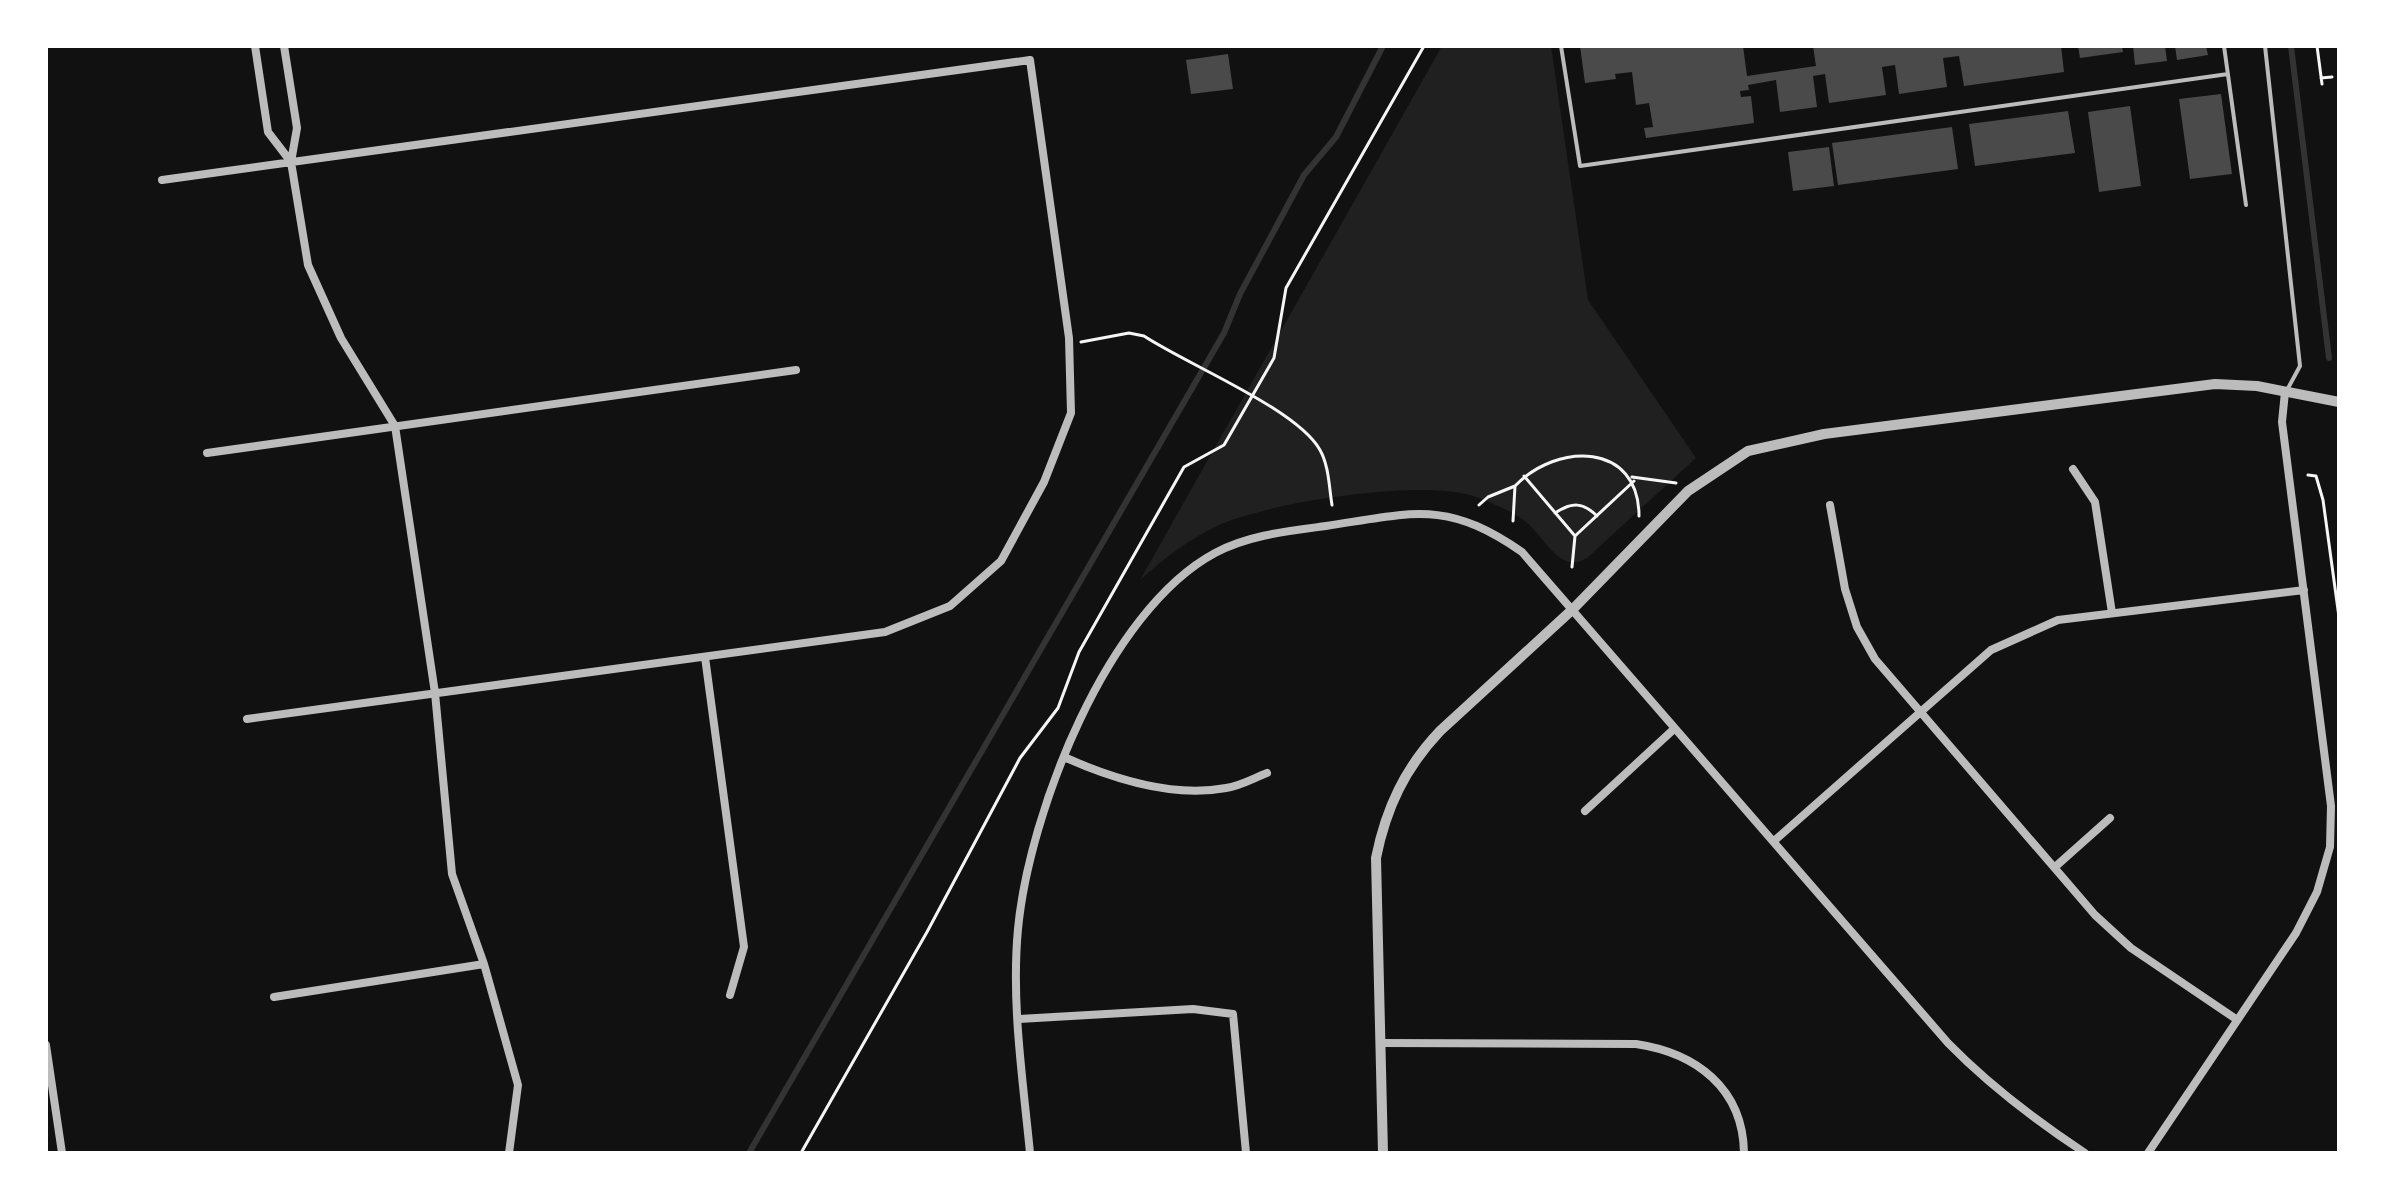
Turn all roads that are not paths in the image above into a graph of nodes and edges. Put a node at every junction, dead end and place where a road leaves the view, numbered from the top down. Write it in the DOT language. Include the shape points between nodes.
graph roads {
  1 [pos="255,46"];
  2 [pos="284,46"];
  3 [pos="1561,46"];
  4 [pos="2224,46"];
  5 [pos="2265,46"];
  6 [pos="2228,74"];
  7 [pos="291,162"];
  8 [pos="162,180"];
  9 [pos="2246,205"];
  10 [pos="796,370"];
  11 [pos="2285,392"];
  12 [pos="2339,402"];
  13 [pos="395,426"];
  14 [pos="207,453"];
  15 [pos="2073,469"];
  16 [pos="1830,505"];
  17 [pos="2304,590"];
  18 [pos="1573,609"];
  19 [pos="2112,613"];
  20 [pos="705,657"];
  21 [pos="435,693"];
  22 [pos="1921,714"];
  23 [pos="247,719"];
  24 [pos="1674,729"];
  25 [pos="1064,757"];
  26 [pos="1267,773"];
  27 [pos="1585,811"];
  28 [pos="2110,818"];
  29 [pos="1774,841"];
  30 [pos="2055,867"];
  31 [pos="484,964"];
  32 [pos="730,995"];
  33 [pos="274,997"];
  34 [pos="1019,1019"];
  35 [pos="2236,1019"];
  36 [pos="1380,1043"];
  37 [pos="46,1045"];
  38 [pos="56,1118"];
  39 [pos="46,1119"];
  40 [pos="62,1153"];
  41 [pos="509,1153"];
  42 [pos="1030,1153"];
  43 [pos="1246,1153"];
  44 [pos="1383,1153"];
  45 [pos="1744,1153"];
  46 [pos="2085,1153"];
  47 [pos="2148,1153"];
  1 -- 7 [label="street" via="268,132"];
  2 -- 7 [label="street" via="297,128"];
  3 -- 6 [label="lane" via="1580,166"];
  4 -- 6 [label="lane"];
  5 -- 11 [label="lane" via="2300,366"];
  6 -- 9 [label="lane"];
  7 -- 8 [label="street"];
  7 -- 13 [label="street" via="308,265 341,338"];
  7 -- 20 [label="street" via="1030,60 1069,344 1071,413 1044,482 1001,561 950,606 885,632"];
  10 -- 13 [label="street"];
  11 -- 12 [label="street"];
  11 -- 17 [label="street" via="2282,422"];
  11 -- 18 [label="street" via="2215,384 1824,434 1748,451 1688,491"];
  13 -- 14 [label="street"];
  13 -- 21 [label="street"];
  15 -- 19 [label="street" via="2095,502"];
  16 -- 22 [label="street" via="1857,627 1880,666"];
  17 -- 19 [label="street"];
  17 -- 35 [label="street" via="2331,806 2330,847 2317,892 2296,933"];
  18 -- 24 [label="street"];
  18 -- 25 [label="street" via="1522,552 1465,519 1424,512 1252,539 1215,553 1144,611"];
  18 -- 36 [label="street" via="1440,731 1399,785 1376,858"];
  19 -- 22 [label="street" via="2058,620 2022,633 1991,650"];
  20 -- 21 [label="street"];
  20 -- 32 [label="street" via="744,947"];
  21 -- 23 [label="street"];
  21 -- 31 [label="street" via="452,874"];
  22 -- 29 [label="street"];
  22 -- 30 [label="street"];
  24 -- 27 [label="street"];
  24 -- 29 [label="street"];
  25 -- 26 [label="street" via="1130,783 1176,788 1226,788"];
  25 -- 34 [label="street" via="1025,873 1018,931"];
  28 -- 30 [label="street"];
  29 -- 46 [label="street" via="1983,1078"];
  30 -- 35 [label="street" via="2131,948"];
  31 -- 33 [label="street"];
  31 -- 41 [label="street" via="518,1085"];
  34 -- 42 [label="street"];
  34 -- 43 [label="street" via="1193,1009 1233,1014"];
  35 -- 47 [label="street"];
  36 -- 44 [label="street"];
  36 -- 45 [label="street" via="1661,1048 1695,1061 1720,1086 1737,1113"];
  37 -- 38 [label="street"];
  38 -- 39 [label="street"];
  38 -- 40 [label="street"];
}
